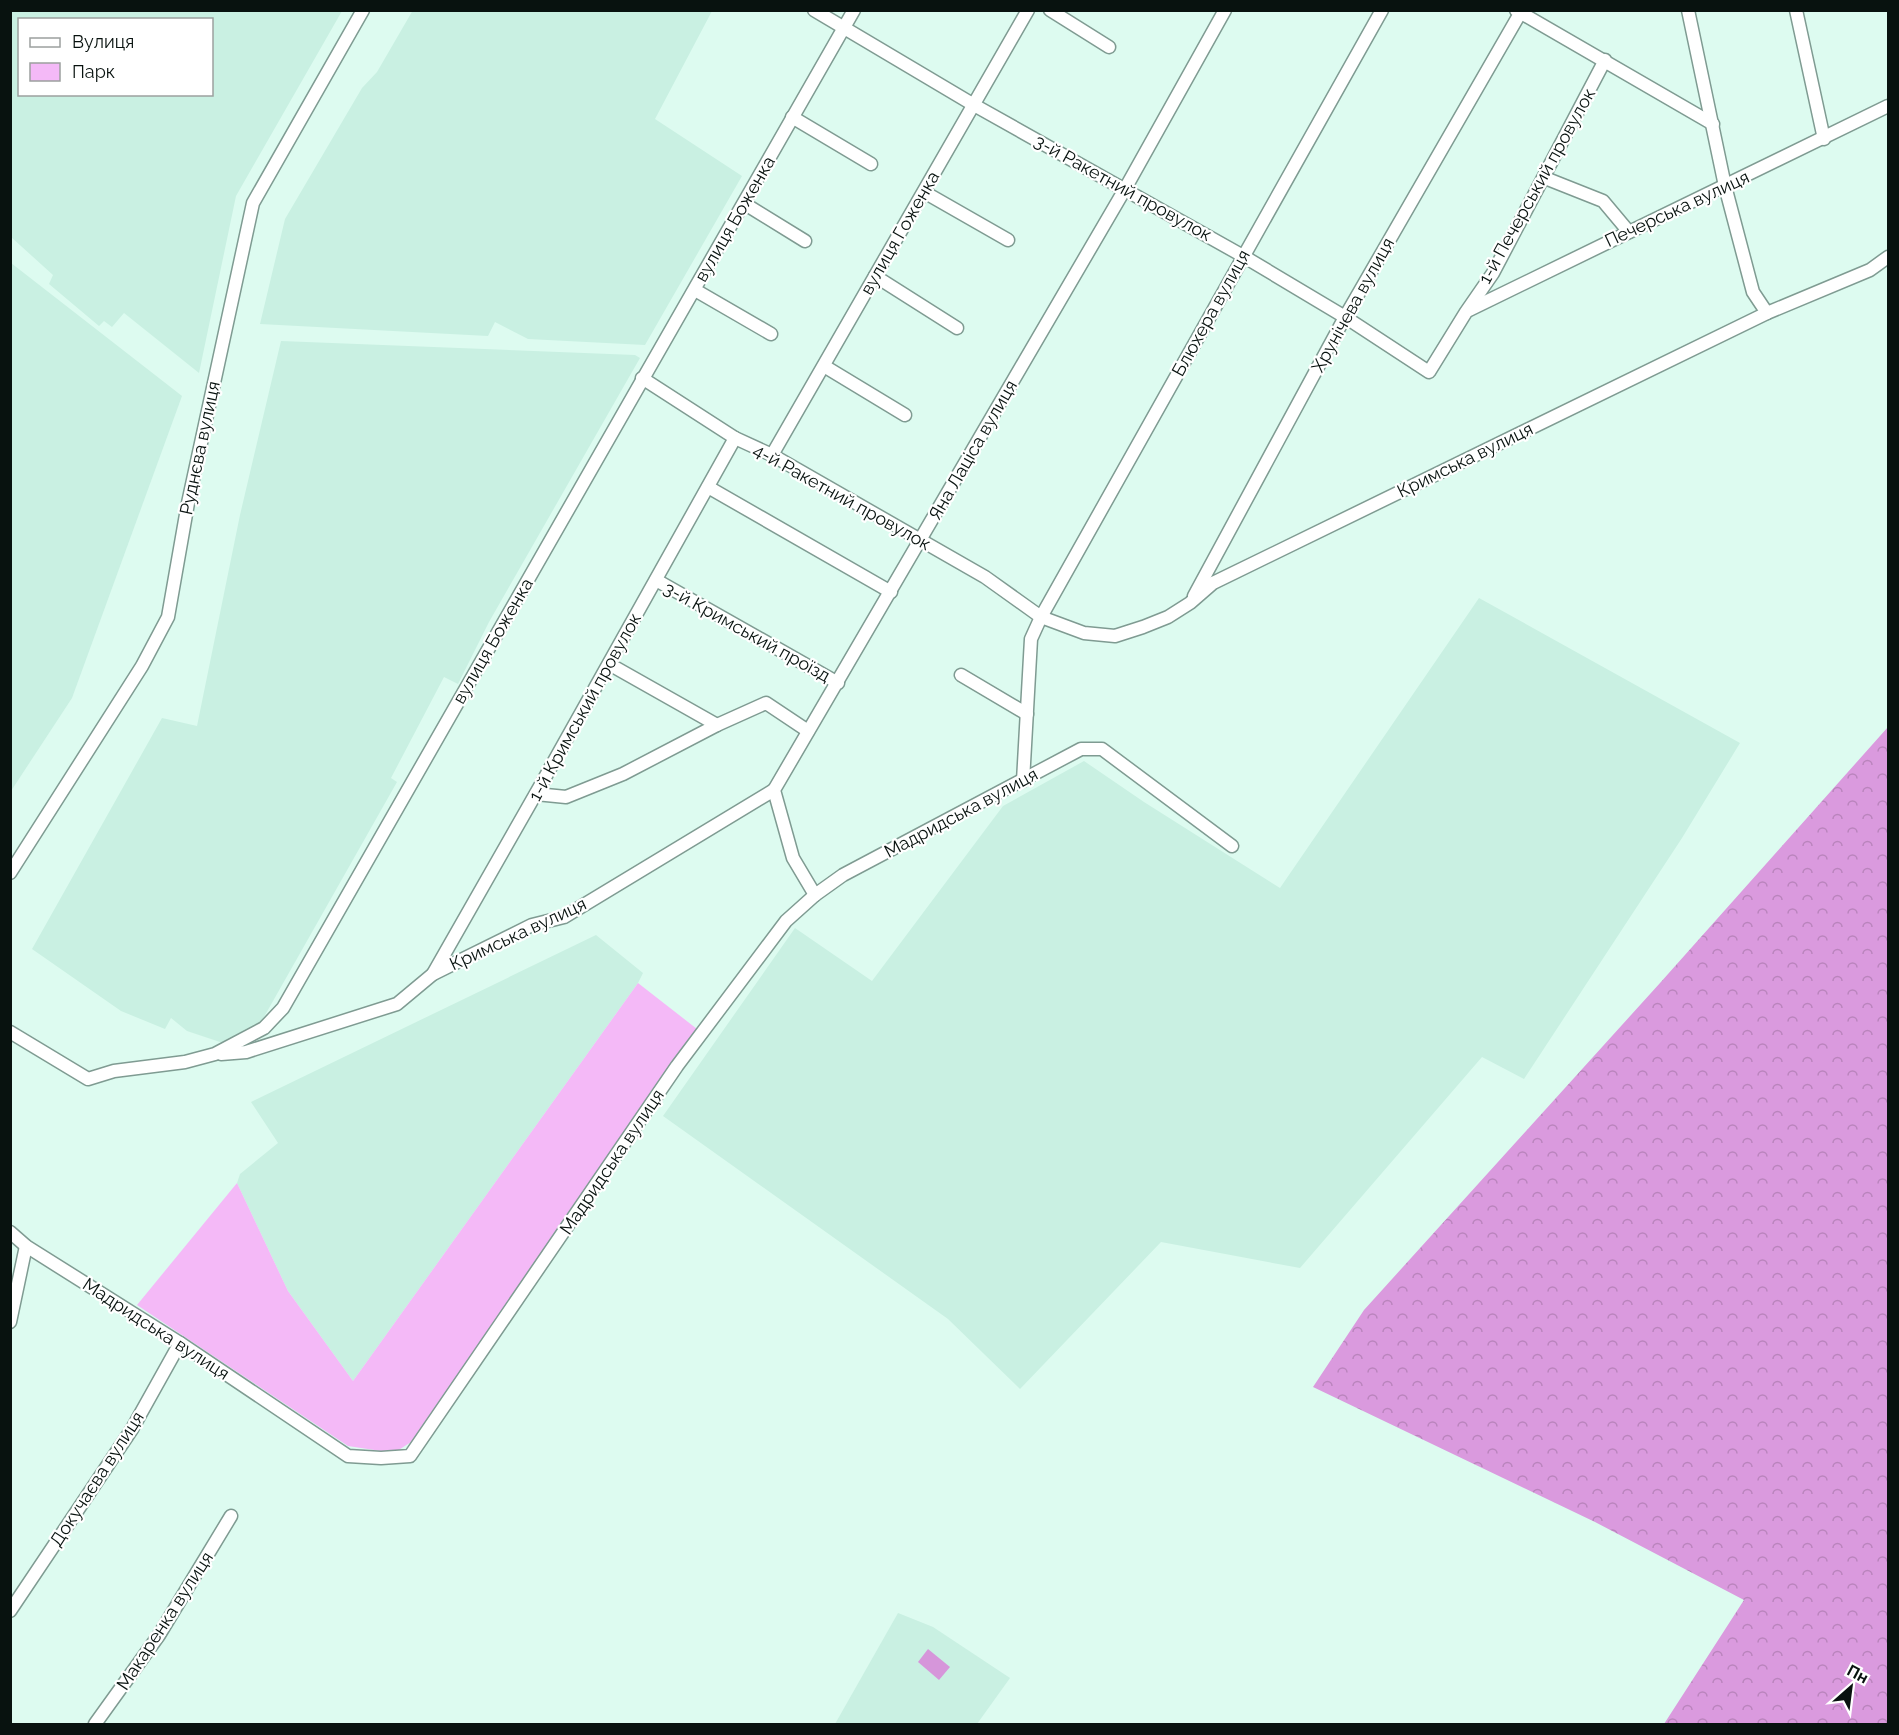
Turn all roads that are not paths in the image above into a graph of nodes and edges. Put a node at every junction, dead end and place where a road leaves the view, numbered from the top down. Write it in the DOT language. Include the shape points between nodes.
graph roads {
  1 [pos="363,10"];
  2 [pos="814,10"];
  3 [pos="854,10"];
  4 [pos="1028,10"];
  5 [pos="1050,10"];
  6 [pos="1225,10"];
  7 [pos="1382,10"];
  8 [pos="1688,10"];
  9 [pos="1796,10"];
  10 [pos="1520,11"];
  11 [pos="844,28"];
  12 [pos="1109,47"];
  13 [pos="1605,60"];
  14 [pos="974,105"];
  15 [pos="1888,106"];
  16 [pos="792,117"];
  17 [pos="1713,124"];
  18 [pos="1824,139"];
  19 [pos="872,165"];
  20 [pos="1545,178"];
  21 [pos="1725,186"];
  22 [pos="1125,189"];
  23 [pos="924,192"];
  24 [pos="745,204"];
  25 [pos="1629,232"];
  26 [pos="1008,240"];
  27 [pos="805,241"];
  28 [pos="1243,256"];
  29 [pos="1888,257"];
  30 [pos="876,276"];
  31 [pos="695,290"];
  32 [pos="1466,312"];
  33 [pos="1767,313"];
  34 [pos="1345,317"];
  35 [pos="957,328"];
  36 [pos="771,334"];
  37 [pos="824,366"];
  38 [pos="1429,372"];
  39 [pos="642,378"];
  40 [pos="905,415"];
  41 [pos="735,438"];
  42 [pos="772,455"];
  43 [pos="708,487"];
  44 [pos="920,540"];
  45 [pos="656,580"];
  46 [pos="891,592"];
  47 [pos="1190,603"];
  48 [pos="1041,616"];
  49 [pos="609,664"];
  50 [pos="961,675"];
  51 [pos="838,683"];
  52 [pos="1027,714"];
  53 [pos="717,725"];
  54 [pos="808,731"];
  55 [pos="1023,781"];
  56 [pos="774,790"];
  57 [pos="536,794"];
  58 [pos="1232,846"];
  59 [pos="10,873"];
  60 [pos="815,895"];
  61 [pos="433,974"];
  62 [pos="10,1032"];
  63 [pos="215,1054"];
  64 [pos="10,1232"];
  65 [pos="26,1246"];
  66 [pos="10,1322"];
  67 [pos="180,1343"];
  68 [pos="231,1516"];
  69 [pos="10,1611"];
  70 [pos="95,1725"];
  1 -- 59 [label="street, Руднєва вулиця" via="253,203 188,503 168,616 142,666"];
  2 -- 11 [label="street, 3-й Ракетний провулок"];
  3 -- 11 [label="street, вулиця Боженка"];
  4 -- 14 [label="street, вулиця Гоженка"];
  5 -- 12 [label="street"];
  6 -- 22 [label="street, Яна Лаціса вулиця"];
  7 -- 28 [label="street, Блюхера вулиця"];
  8 -- 17 [label="street"];
  9 -- 18 [label="street"];
  10 -- 13 [label="street"];
  10 -- 34 [label="street, Хрунічева вулиця"];
  11 -- 14 [label="street, 3-й Ракетний провулок"];
  11 -- 16 [label="street, вулиця Боженка"];
  13 -- 17 [label="street"];
  13 -- 20 [label="street, 1-й Печерський провулок"];
  14 -- 22 [label="street, 3-й Ракетний провулок"];
  14 -- 23 [label="street, вулиця Гоженка"];
  15 -- 18 [label="street, Печерська вулиця"];
  16 -- 19 [label="street"];
  16 -- 24 [label="street, вулиця Боженка"];
  17 -- 21 [label="street"];
  18 -- 21 [label="street, Печерська вулиця"];
  20 -- 25 [label="street" via="1603,201"];
  20 -- 32 [label="street, 1-й Печерський провулок" via="1493,273"];
  21 -- 25 [label="street, Печерська вулиця"];
  21 -- 33 [label="street" via="1753,292"];
  22 -- 28 [label="street, 3-й Ракетний провулок"];
  22 -- 44 [label="street, Яна Лаціса вулиця"];
  23 -- 26 [label="street"];
  23 -- 30 [label="street, вулиця Гоженка"];
  24 -- 27 [label="street"];
  24 -- 31 [label="street, вулиця Боженка"];
  25 -- 32 [label="street, Печерська вулиця"];
  28 -- 34 [label="street, 3-й Ракетний провулок"];
  28 -- 48 [label="street, Блюхера вулиця"];
  29 -- 33 [label="street, Кримська вулиця" via="1870,270"];
  30 -- 35 [label="street"];
  30 -- 37 [label="street, вулиця Гоженка"];
  31 -- 36 [label="street"];
  31 -- 39 [label="street, вулиця Боженка"];
  32 -- 38 [label="street, 1-й Печерський провулок"];
  33 -- 47 [label="street, Кримська вулиця" via="1213,583"];
  34 -- 38 [label="street, 3-й Ракетний провулок"];
  34 -- 47 [label="street, Хрунічева вулиця"];
  37 -- 40 [label="street"];
  37 -- 42 [label="street, вулиця Гоженка"];
  39 -- 41 [label="street, 4-й Ракетний провулок"];
  39 -- 63 [label="street, вулиця Боженка" via="283,1008 264,1028"];
  41 -- 42 [label="street, 4-й Ракетний провулок"];
  41 -- 43 [label="street, 1-й Кримський провулок"];
  42 -- 44 [label="street, 4-й Ракетний провулок"];
  43 -- 45 [label="street, 1-й Кримський провулок"];
  43 -- 46 [label="street"];
  44 -- 46 [label="street, Яна Лаціса вулиця"];
  44 -- 48 [label="street, 4-й Ракетний провулок" via="985,577"];
  45 -- 49 [label="street, 1-й Кримський провулок"];
  45 -- 51 [label="street, 3-й Кримський проїзд"];
  46 -- 51 [label="street, Яна Лаціса вулиця"];
  47 -- 48 [label="street, Кримська вулиця" via="1168,616 1115,636 1084,633"];
  48 -- 52 [label="street, Блюхера вулиця" via="1031,639"];
  49 -- 53 [label="street"];
  49 -- 57 [label="street, 1-й Кримський провулок"];
  50 -- 52 [label="street"];
  51 -- 54 [label="street, Яна Лаціса вулиця"];
  52 -- 55 [label="street, Блюхера вулиця"];
  53 -- 54 [label="street" via="766,703"];
  53 -- 57 [label="street" via="623,774 566,797"];
  54 -- 56 [label="street, Яна Лаціса вулиця"];
  55 -- 58 [label="street, Мадридська вулиця" via="1080,749 1102,749"];
  55 -- 60 [label="street, Мадридська вулиця" via="843,875"];
  56 -- 60 [label="street" via="793,858"];
  56 -- 61 [label="street, Кримська вулиця" via="564,917 532,925"];
  57 -- 61 [label="street, 1-й Кримський провулок"];
  60 -- 67 [label="street, Мадридська вулиця" via="786,921 678,1066 410,1456 348,1456"];
  61 -- 63 [label="street, Кримська вулиця" via="397,1004 246,1052"];
  62 -- 63 [label="street, вулиця Боженка" via="88,1079"];
  64 -- 65 [label="street, Мадридська вулиця"];
  65 -- 66 [label="street"];
  65 -- 67 [label="street, Мадридська вулиця"];
  67 -- 69 [label="street, Докучаєва вулиця" via="132,1429"];
  68 -- 70 [label="street, Макаренка вулиця" via="159,1635"];
}
